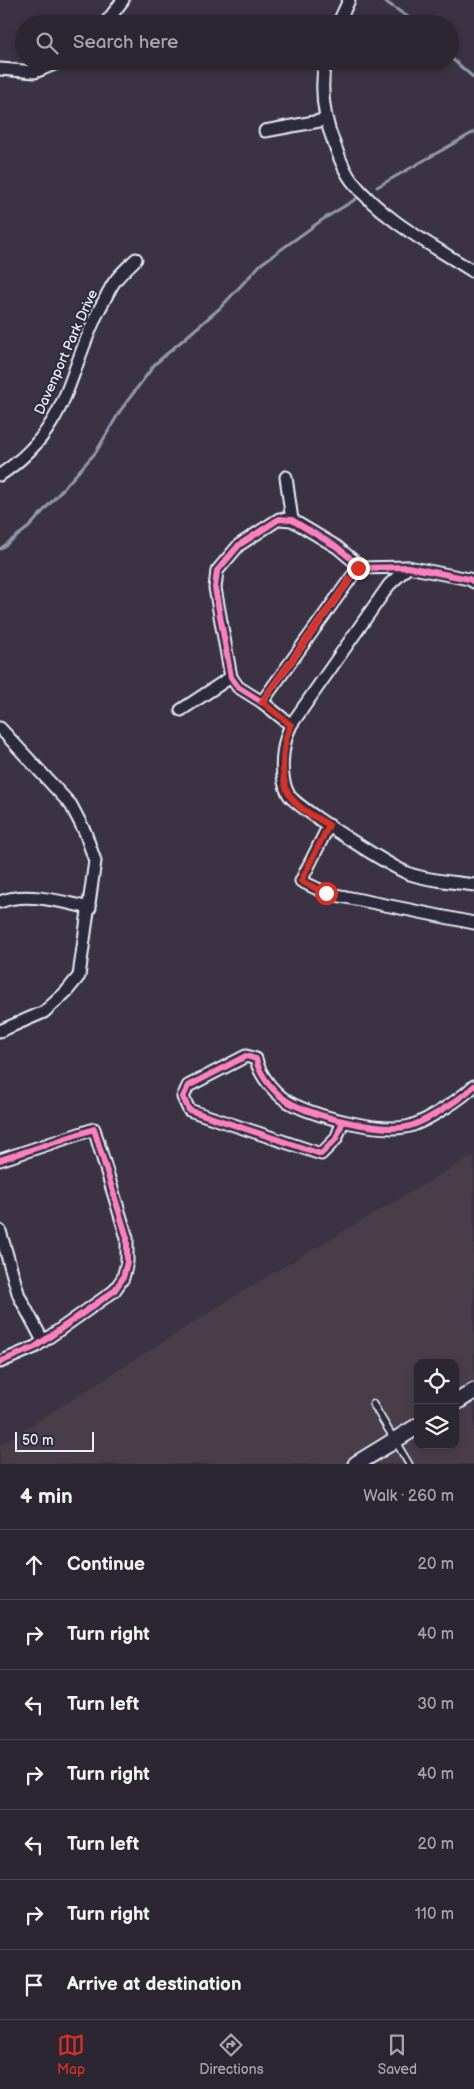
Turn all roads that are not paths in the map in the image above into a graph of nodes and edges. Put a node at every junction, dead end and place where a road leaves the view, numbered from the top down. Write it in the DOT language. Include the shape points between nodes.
graph roads {
  1 [pos="123,0"];
  2 [pos="349,0"];
  3 [pos="112,15"];
  4 [pos="342,15"];
  5 [pos="0,69"];
  6 [pos="40,70"];
  7 [pos="324,70"];
  8 [pos="325,120"];
  9 [pos="265,131"];
  10 [pos="136,259"];
  11 [pos="474,272"];
  12 [pos="0,475"];
  13 [pos="286,477"];
  14 [pos="292,520"];
  15 [pos="408,567"];
  16 [pos="362,568"];
  17 [pos="472,576"];
  18 [pos="231,677"];
  19 [pos="262,702"];
  20 [pos="182,710"];
  21 [pos="291,725"];
  22 [pos="0,728"];
  23 [pos="329,825"];
  24 [pos="474,885"];
  25 [pos="0,902"];
  26 [pos="90,908"];
  27 [pos="474,923"];
  28 [pos="0,1031"];
  29 [pos="474,1086"];
  30 [pos="342,1121"];
  31 [pos="0,1160"];
  32 [pos="0,1231"];
  33 [pos="43,1341"];
  34 [pos="0,1362"];
  35 [pos="474,1391"];
  36 [pos="459,1400"];
  37 [pos="373,1404"];
  38 [pos="414,1428"];
  39 [pos="395,1440"];
  40 [pos="356,1464"];
  41 [pos="409,1464"];
  1 -- 3 [label="street"];
  2 -- 4 [label="street"];
  5 -- 6 [label="street"];
  7 -- 8 [label="street"];
  8 -- 9 [label="street"];
  8 -- 11 [label="street" via="352,181 387,216"];
  10 -- 12 [label="street, Davenport Park Drive" via="114,282 92,325 64,402 46,434 20,462"];
  13 -- 14 [label="street"];
  14 -- 16 [label="street" via="337,547"];
  14 -- 18 [label="street" via="279,519 239,545 217,571 214,588"];
  15 -- 16 [label="street"];
  15 -- 17 [label="street"];
  15 -- 21 [label="street" via="389,585"];
  16 -- 19 [label="street" via="358,568"];
  18 -- 19 [label="street" via="238,686"];
  18 -- 20 [label="street"];
  19 -- 21 [label="street"];
  21 -- 23 [label="street" via="285,737 283,765 288,793 293,801"];
  22 -- 26 [label="street" via="71,805 85,832 95,861"];
  23 -- 24 [label="street" via="410,874"];
  23 -- 27 [label="street" via="301,881 326,893"];
  25 -- 26 [label="street" via="12,898 45,899"];
  26 -- 28 [label="street" via="78,976 44,1012"];
  29 -- 30 [label="street" via="465,1096 412,1126 388,1127"];
  30 -- 30 [label="street" via="294,1105 276,1093 257,1066 256,1059 246,1056 188,1086 183,1097 189,1110 321,1154 336,1139"];
  31 -- 33 [label="street" via="94,1129 127,1238 127,1262 123,1278 114,1291"];
  32 -- 33 [label="street" via="19,1296"];
  33 -- 34 [label="street"];
  35 -- 36 [label="street"];
  37 -- 39 [label="lane"];
  38 -- 39 [label="street"];
  39 -- 40 [label="street"];
  39 -- 41 [label="lane"];
}
